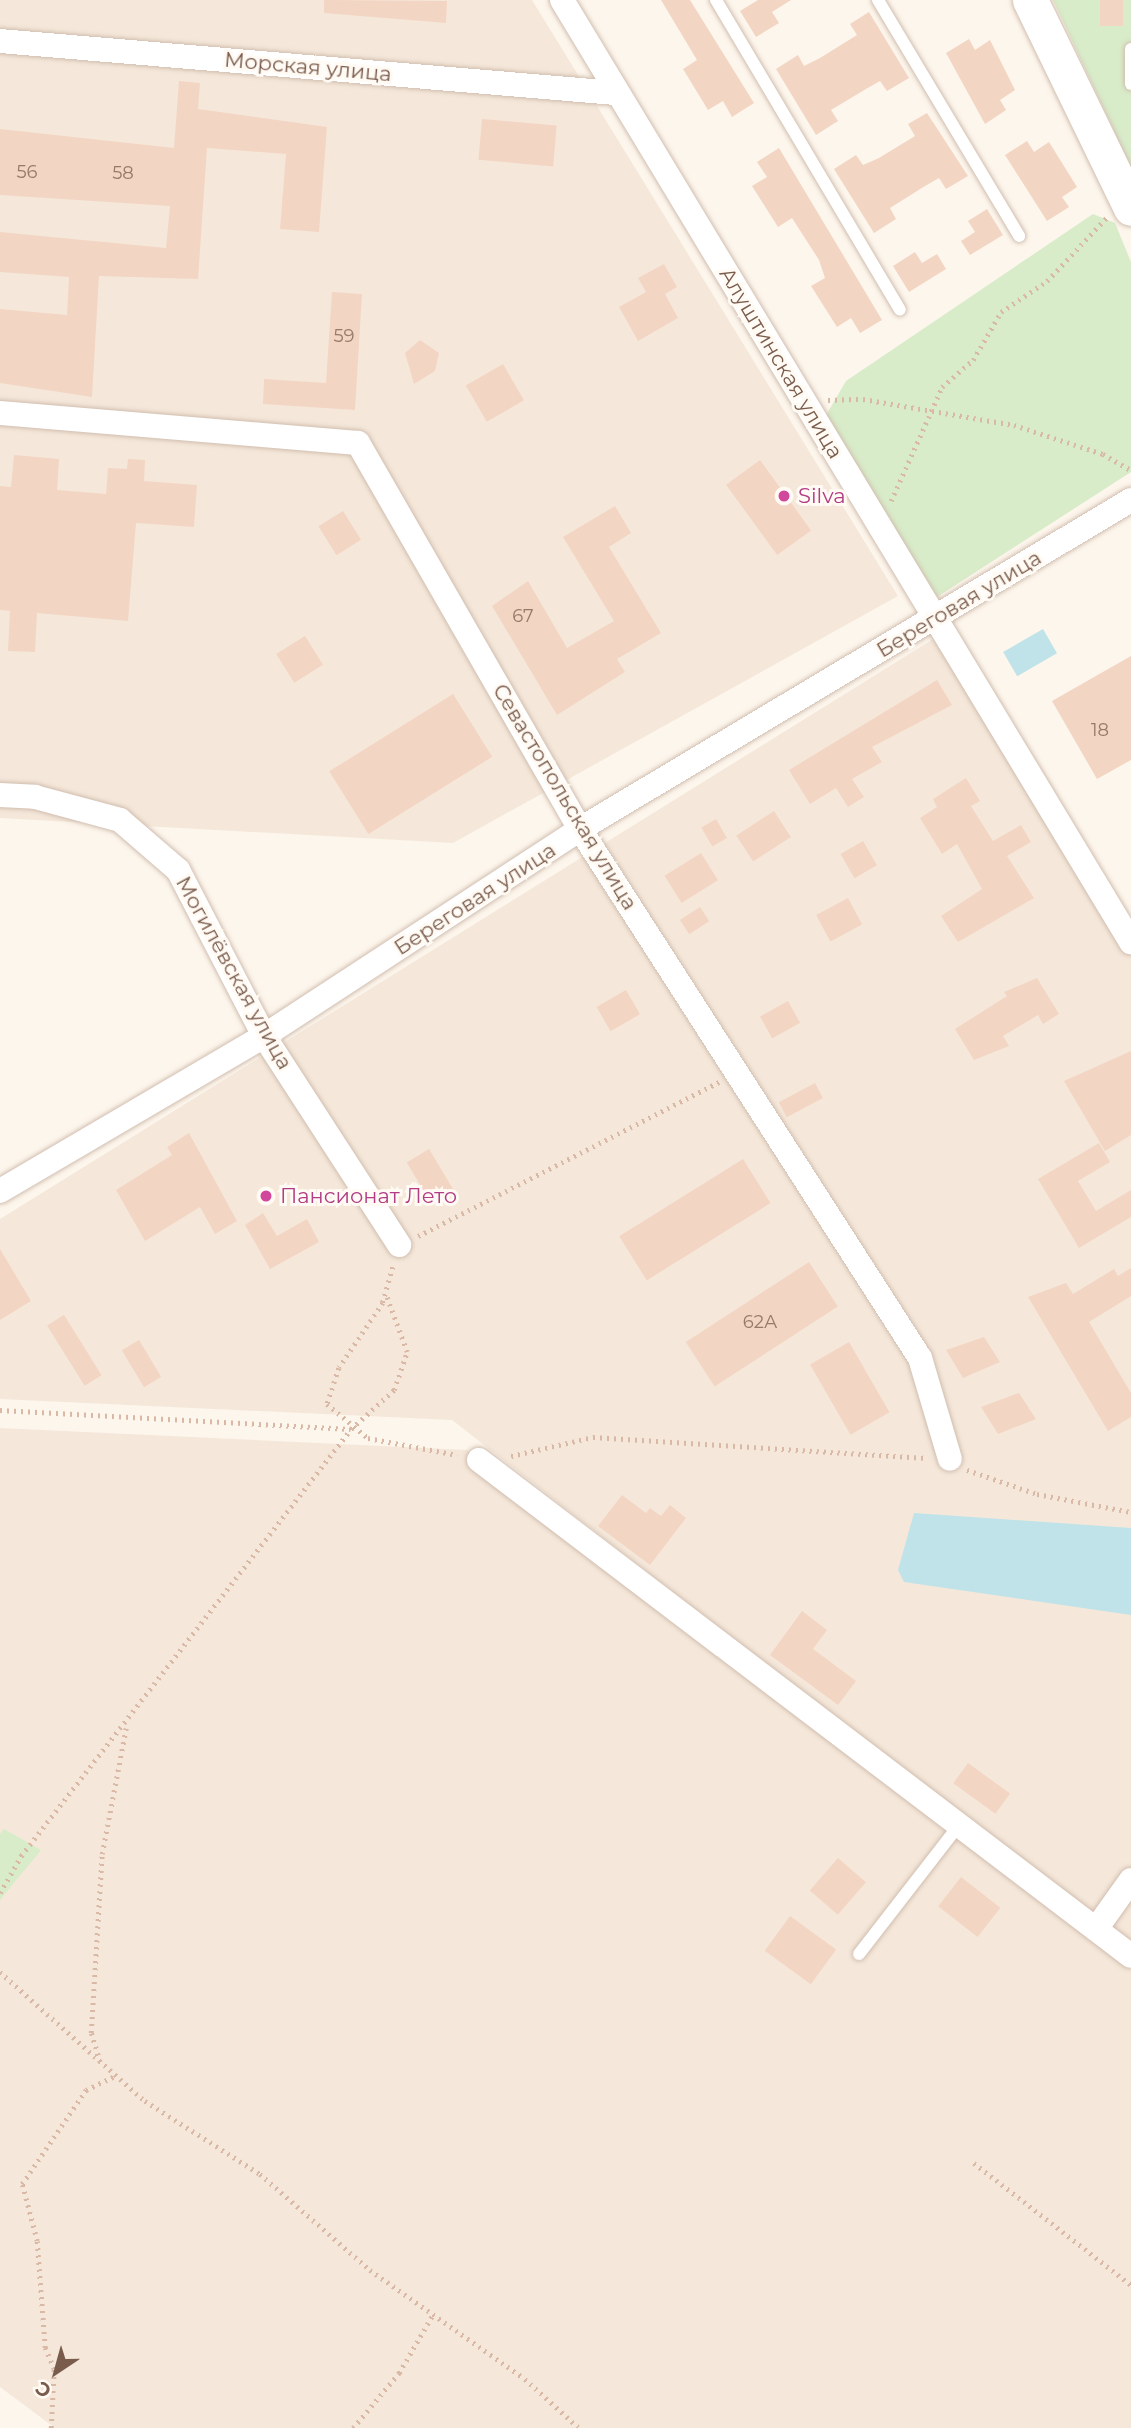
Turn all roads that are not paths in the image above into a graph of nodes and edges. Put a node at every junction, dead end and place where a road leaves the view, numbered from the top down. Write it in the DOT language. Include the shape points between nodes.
graph roads {
  1 [pos="562,0"];
  2 [pos="716,0"];
  3 [pos="878,0"];
  4 [pos="1030,0"];
  5 [pos="0,41"];
  6 [pos="1131,50"];
  7 [pos="1131,84"];
  8 [pos="616,93"];
  9 [pos="1126,198"];
  10 [pos="1019,236"];
  11 [pos="900,310"];
  12 [pos="0,413"];
  13 [pos="1131,500"];
  14 [pos="937,617"];
  15 [pos="0,795"];
  16 [pos="580,829"];
  17 [pos="1131,942"];
  18 [pos="264,1036"];
  19 [pos="0,1191"];
  20 [pos="399,1245"];
  21 [pos="950,1459"];
  22 [pos="480,1460"];
  23 [pos="960,1824"];
  24 [pos="1131,1880"];
  25 [pos="1096,1929"];
  26 [pos="859,1954"];
  27 [pos="1131,1956"];
  1 -- 8 [label="street, Алуштинская улица"];
  2 -- 11 [label="lane"];
  3 -- 10 [label="lane"];
  4 -- 9 [label="main road"];
  5 -- 8 [label="street, Морская улица"];
  6 -- 7 [label="lane"];
  8 -- 14 [label="street, Алуштинская улица"];
  12 -- 16 [label="street, Севастопольская улица" via="358,443"];
  13 -- 14 [label="street, Береговая улица"];
  14 -- 16 [label="street, Береговая улица"];
  14 -- 17 [label="street, Алуштинская улица"];
  15 -- 18 [label="street, Могилёвская улица" via="120,820 178,870"];
  16 -- 18 [label="street, Береговая улица"];
  16 -- 21 [label="street, Севастопольская улица" via="919,1358"];
  18 -- 19 [label="street, Береговая улица"];
  18 -- 20 [label="street, Могилёвская улица"];
  22 -- 23 [label="street"];
  23 -- 25 [label="street"];
  23 -- 26 [label="lane"];
  24 -- 25 [label="street"];
  25 -- 27 [label="street"];
}
